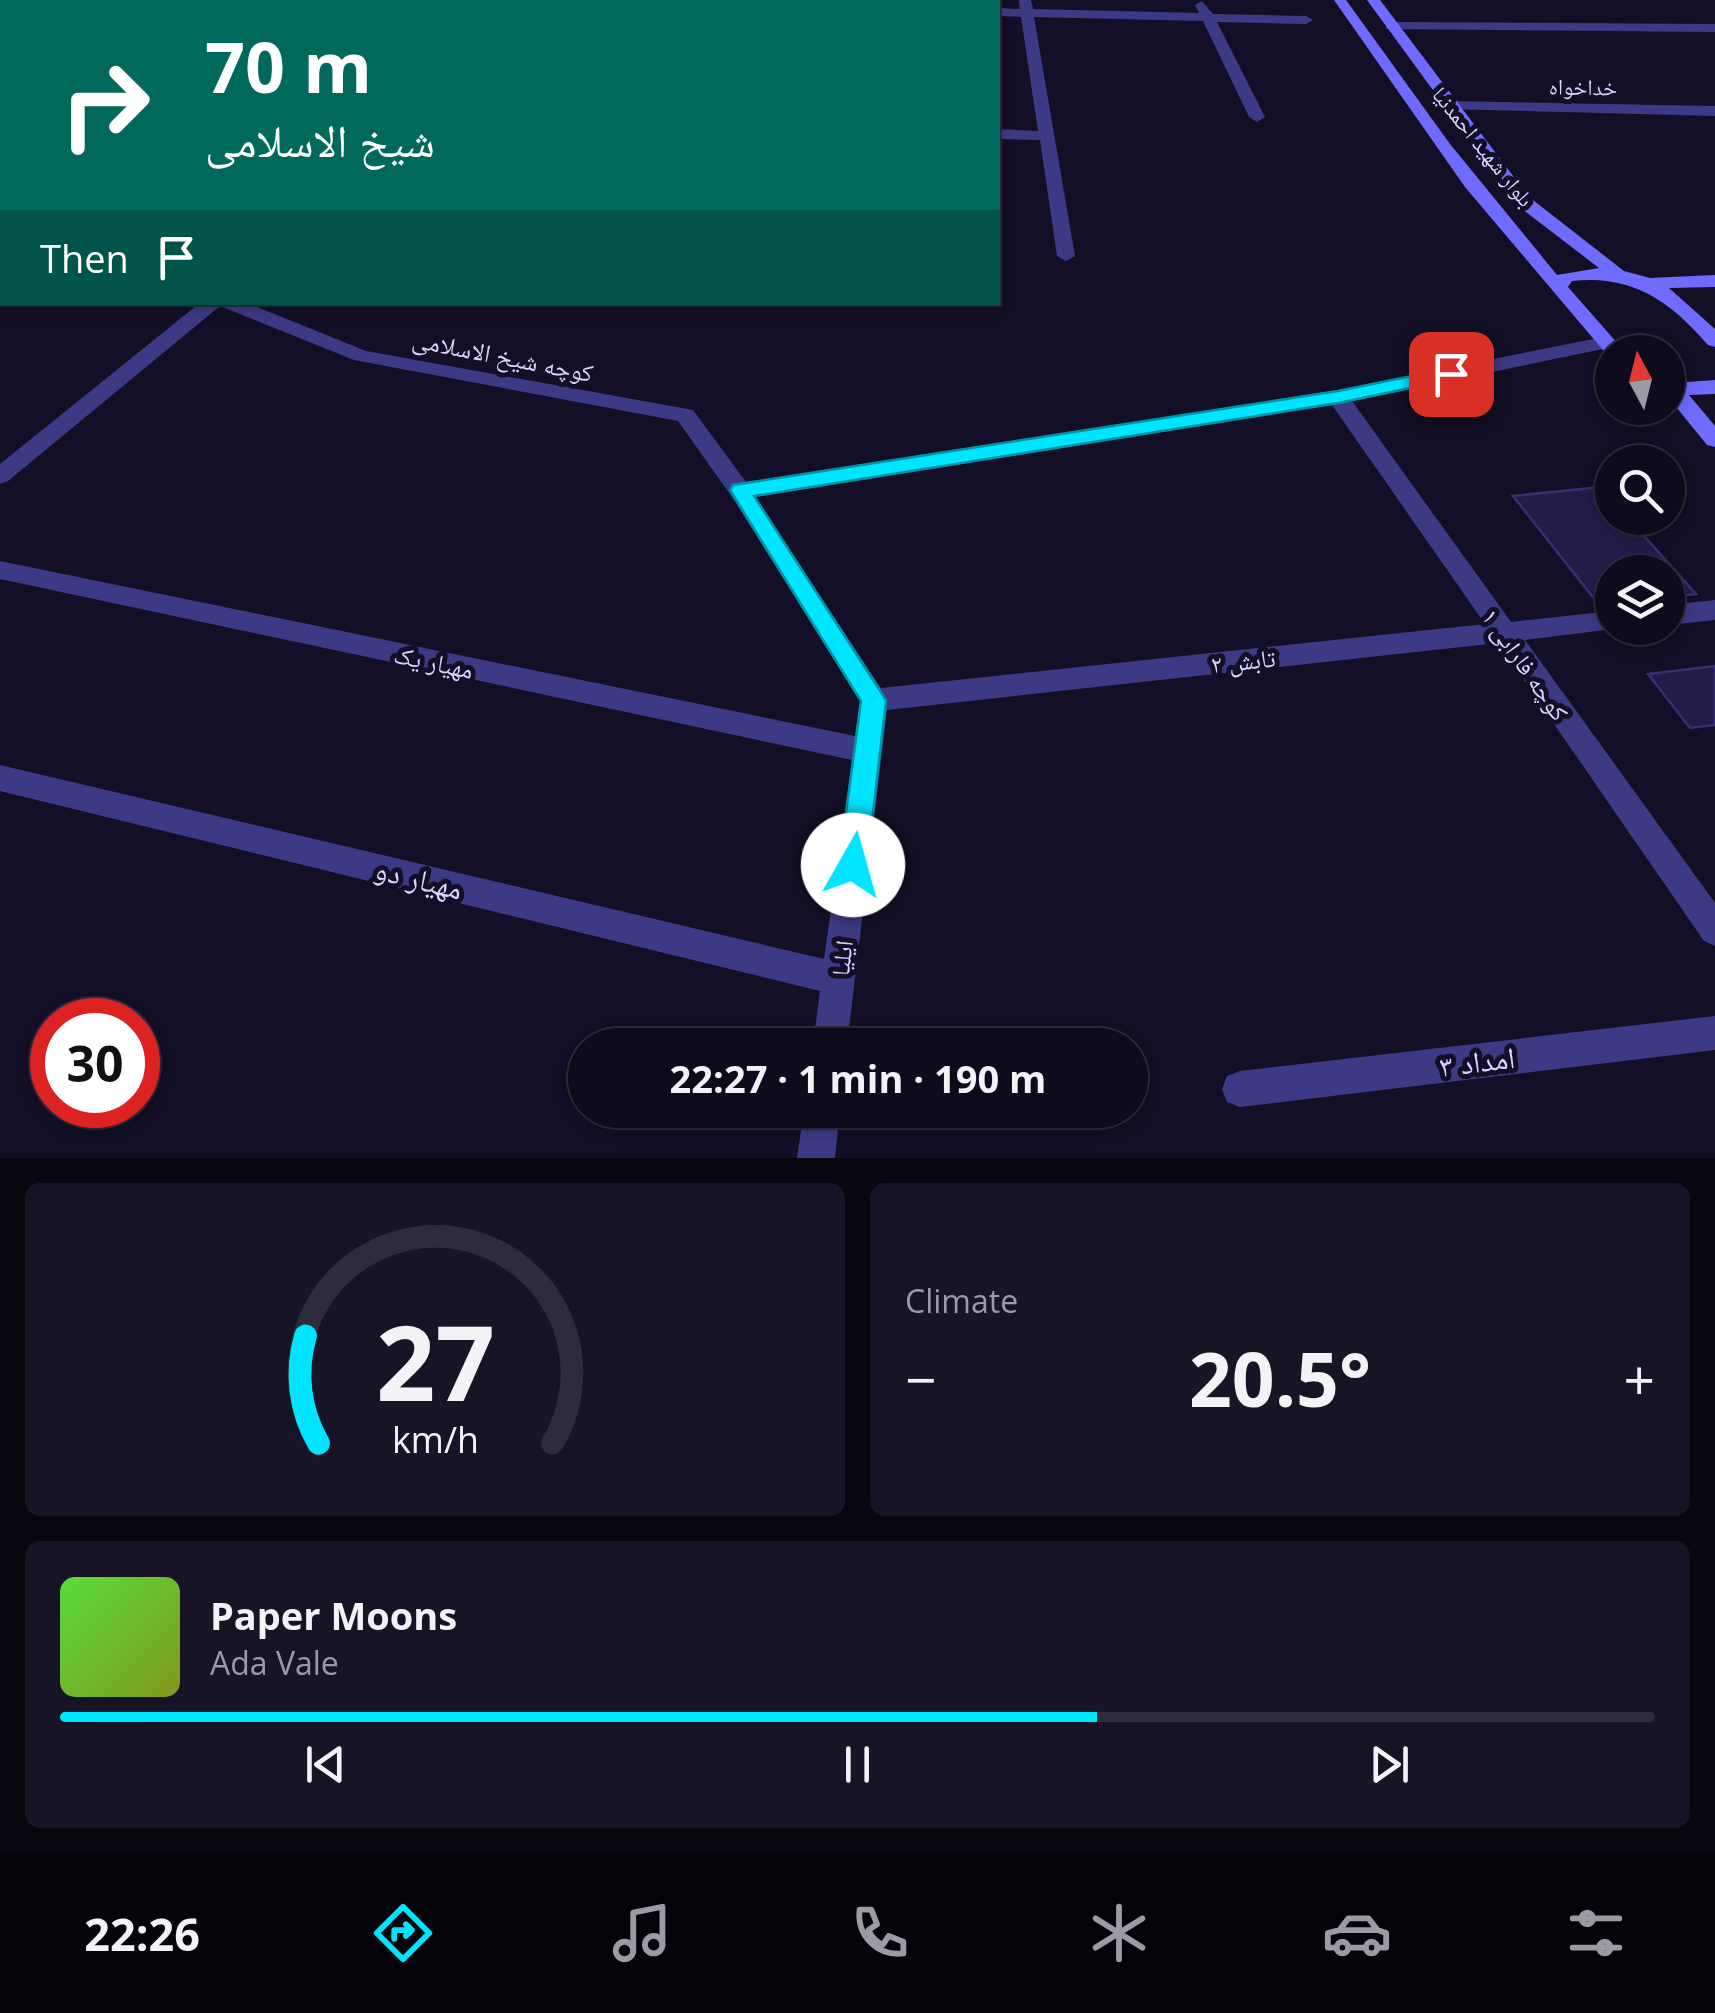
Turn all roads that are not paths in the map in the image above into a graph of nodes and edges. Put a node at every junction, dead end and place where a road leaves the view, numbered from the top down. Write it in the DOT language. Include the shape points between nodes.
graph roads {
  1 [pos="1201,0"];
  2 [pos="1340,0"];
  3 [pos="1373,0"];
  4 [pos="1026,6"];
  5 [pos="1000,12"];
  6 [pos="1209,16"];
  7 [pos="1306,20"];
  8 [pos="1392,26"];
  9 [pos="1715,28"];
  10 [pos="1450,106"];
  11 [pos="1715,111"];
  12 [pos="1257,118"];
  13 [pos="1000,134"];
  14 [pos="1048,136"];
  15 [pos="1066,256"];
  16 [pos="1614,272"];
  17 [pos="1715,281"];
  18 [pos="1653,283"];
  19 [pos="1558,288"];
  20 [pos="209,305"];
  21 [pos="234,305"];
  22 [pos="1598,335"];
  23 [pos="1715,341"];
  24 [pos="1595,351"];
  25 [pos="1715,387"];
  26 [pos="1685,388"];
  27 [pos="1338,397"];
  28 [pos="1685,404"];
  29 [pos="1715,440"];
  30 [pos="0,476"];
  31 [pos="740,490"];
  32 [pos="0,570"];
  33 [pos="1715,610"];
  34 [pos="1685,613"];
  35 [pos="1595,623"];
  36 [pos="1504,633"];
  37 [pos="874,700"];
  38 [pos="867,752"];
  39 [pos="0,778"];
  40 [pos="1715,930"];
  41 [pos="839,979"];
  42 [pos="832,1028"];
  43 [pos="1715,1033"];
  44 [pos="1240,1089"];
  45 [pos="820,1128"];
  46 [pos="816,1158"];
  1 -- 6 [label="street"];
  2 -- 19 [label="main road, بلوار شهید احمدنیا" via="1458,169"];
  3 -- 8 [label="main road, بلوار شهید احمدنیا"];
  4 -- 5 [label="street"];
  4 -- 6 [label="street"];
  4 -- 14 [label="street"];
  6 -- 7 [label="street"];
  6 -- 12 [label="street"];
  8 -- 9 [label="street"];
  8 -- 10 [label="main road, بلوار شهید احمدنیا"];
  10 -- 11 [label="street, خداخواه"];
  10 -- 16 [label="main road, بلوار شهید احمدنیا" via="1523,201"];
  13 -- 14 [label="street"];
  14 -- 15 [label="street"];
  16 -- 18 [label="main road"];
  16 -- 19 [label="main road" via="1564,276"];
  17 -- 18 [label="main road"];
  18 -- 23 [label="main road"];
  19 -- 22 [label="main road, بلوار شهید احمدنیا"];
  20 -- 30 [label="street"];
  21 -- 31 [label="street, کوچه شیخ الاسلامی" via="361,356 686,415"];
  24 -- 27 [label="street"];
  25 -- 26 [label="main road"];
  27 -- 31 [label="street"];
  27 -- 36 [label="street, ۱ کوچه فارابی"];
  28 -- 29 [label="main road"];
  31 -- 37 [label="street"];
  32 -- 38 [label="street, مهیار یک"];
  33 -- 34 [label="street"];
  35 -- 36 [label="street, تابش ۲"];
  36 -- 37 [label="street, تابش ۲"];
  36 -- 40 [label="street, ۱ کوچه فارابی"];
  37 -- 38 [label="street, ایلیا"];
  38 -- 41 [label="street, ایلیا"];
  39 -- 41 [label="street, مهیار دو"];
  41 -- 42 [label="street, ایلیا"];
  43 -- 44 [label="street, امداد ۳"];
  45 -- 46 [label="street"];
}
